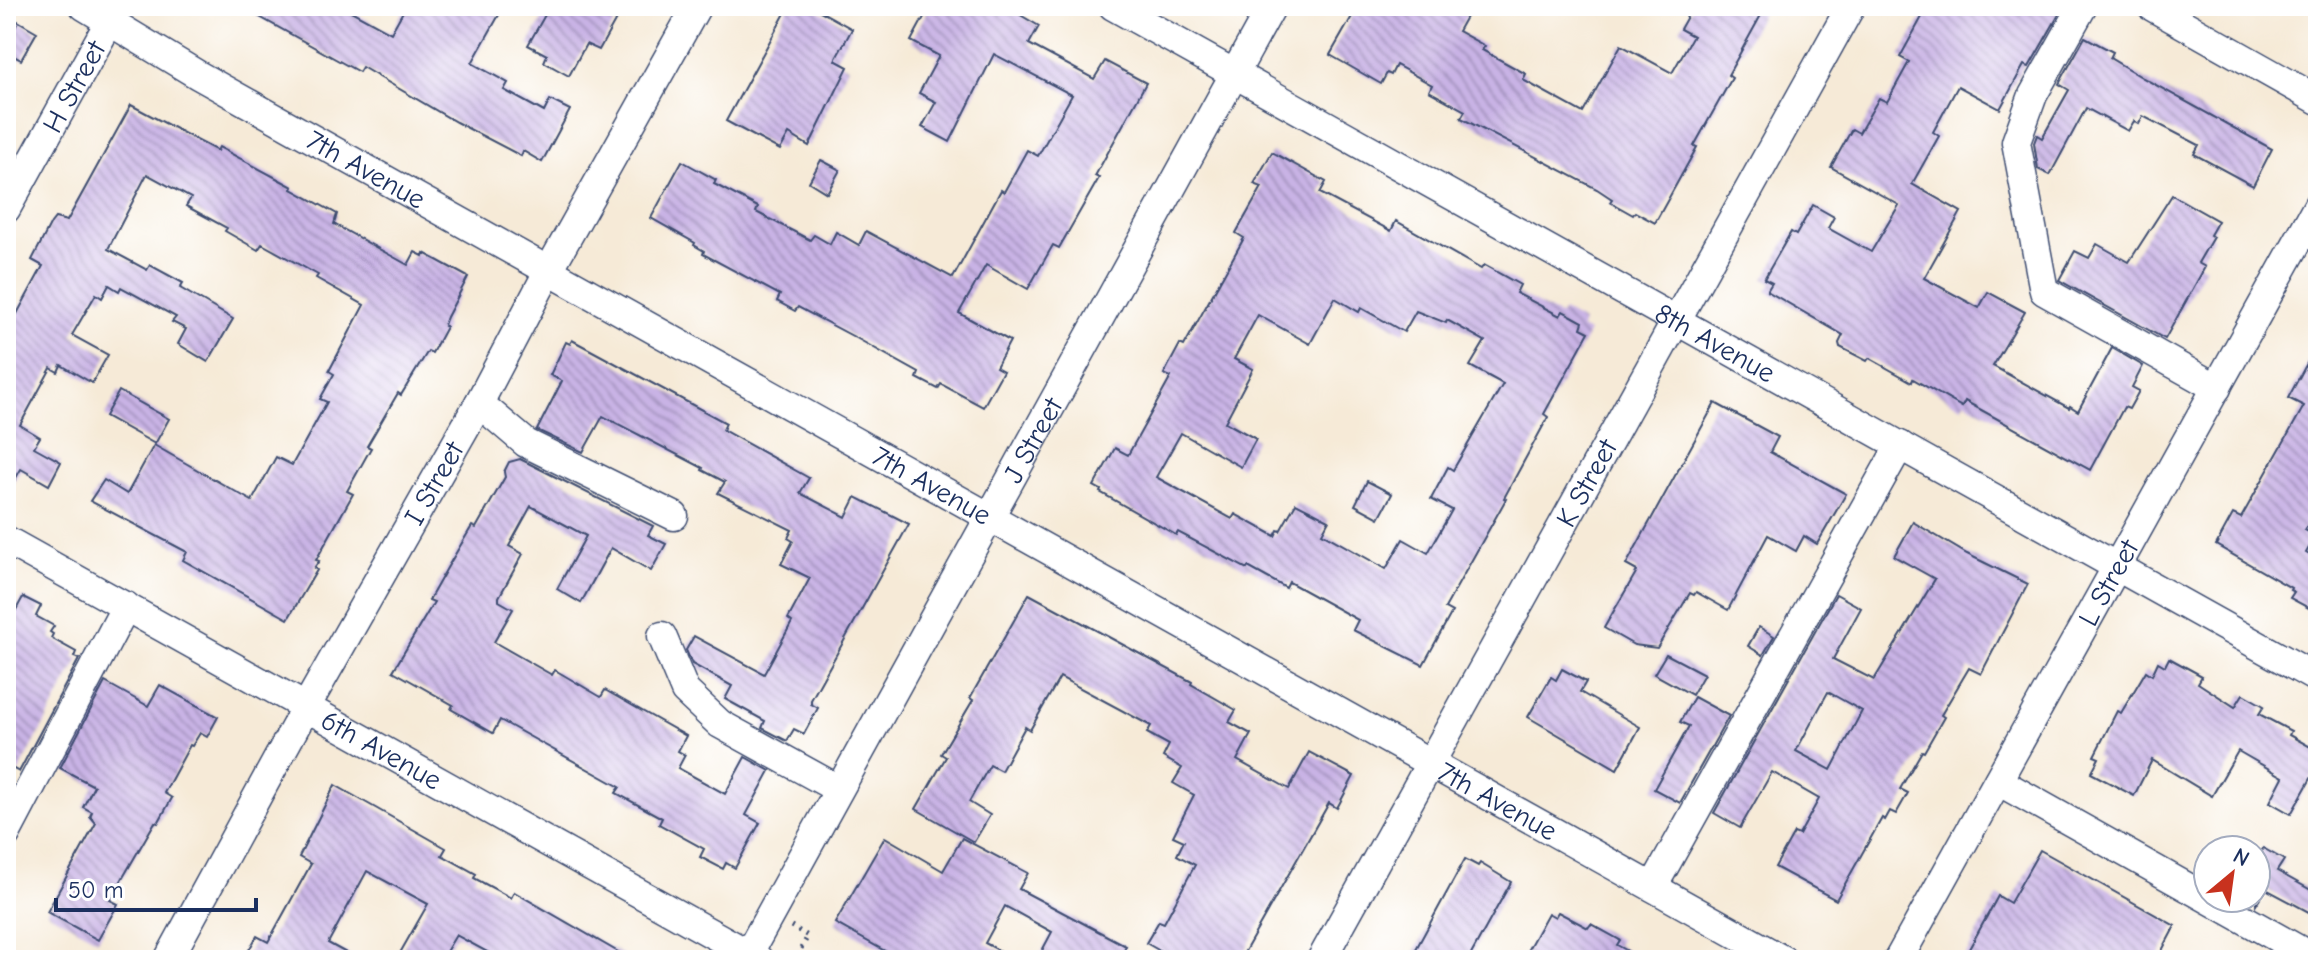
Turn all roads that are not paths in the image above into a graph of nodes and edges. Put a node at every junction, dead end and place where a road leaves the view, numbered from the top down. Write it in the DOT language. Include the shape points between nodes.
graph roads {
  1 [pos="84,6"];
  2 [pos="697,6"];
  3 [pos="1113,6"];
  4 [pos="1272,6"];
  5 [pos="1851,6"];
  6 [pos="2083,6"];
  7 [pos="2151,6"];
  8 [pos="114,13"];
  9 [pos="1235,73"];
  10 [pos="2318,100"];
  11 [pos="2318,205"];
  12 [pos="6,209"];
  13 [pos="549,270"];
  14 [pos="1676,319"];
  15 [pos="2217,388"];
  16 [pos="479,403"];
  17 [pos="1900,445"];
  18 [pos="674,516"];
  19 [pos="991,517"];
  20 [pos="6,540"];
  21 [pos="2116,567"];
  22 [pos="126,606"];
  23 [pos="662,636"];
  24 [pos="2318,679"];
  25 [pos="306,707"];
  26 [pos="1430,762"];
  27 [pos="1998,781"];
  28 [pos="838,789"];
  29 [pos="6,834"];
  30 [pos="1653,887"];
  31 [pos="751,958"];
  32 [pos="168,960"];
  33 [pos="1321,960"];
  34 [pos="1783,960"];
  35 [pos="1898,960"];
  36 [pos="2317,960"];
  1 -- 8 [label="street, 7th Avenue"];
  2 -- 13 [label="street, I Street"];
  3 -- 9 [label="street, 8th Avenue"];
  4 -- 9 [label="street, J Street"];
  5 -- 14 [label="street, K Street"];
  6 -- 15 [label="street" via="2033,95 2016,142 2044,291"];
  7 -- 10 [label="street"];
  8 -- 12 [label="street, H Street"];
  8 -- 13 [label="street, 7th Avenue" via="198,75"];
  9 -- 14 [label="street, 8th Avenue"];
  9 -- 19 [label="street, J Street"];
  11 -- 15 [label="street, L Street"];
  13 -- 16 [label="street, I Street"];
  13 -- 19 [label="street, 7th Avenue"];
  14 -- 17 [label="street, 8th Avenue"];
  14 -- 26 [label="street, K Street"];
  15 -- 21 [label="street, L Street"];
  16 -- 18 [label="street" via="526,443"];
  16 -- 25 [label="street, I Street"];
  17 -- 21 [label="street, 8th Avenue"];
  17 -- 30 [label="street"];
  19 -- 26 [label="street, 7th Avenue"];
  19 -- 28 [label="street, J Street"];
  20 -- 22 [label="street, 6th Avenue"];
  21 -- 24 [label="street, 8th Avenue"];
  21 -- 27 [label="street, L Street"];
  22 -- 25 [label="street, 6th Avenue"];
  22 -- 29 [label="street"];
  23 -- 28 [label="street" via="685,691 720,724"];
  25 -- 31 [label="street, 6th Avenue"];
  25 -- 32 [label="street, I Street"];
  26 -- 30 [label="street, 7th Avenue"];
  26 -- 33 [label="street, K Street"];
  27 -- 35 [label="street, L Street"];
  27 -- 36 [label="street"];
  28 -- 31 [label="street, J Street"];
  30 -- 34 [label="street, 7th Avenue"];
}
